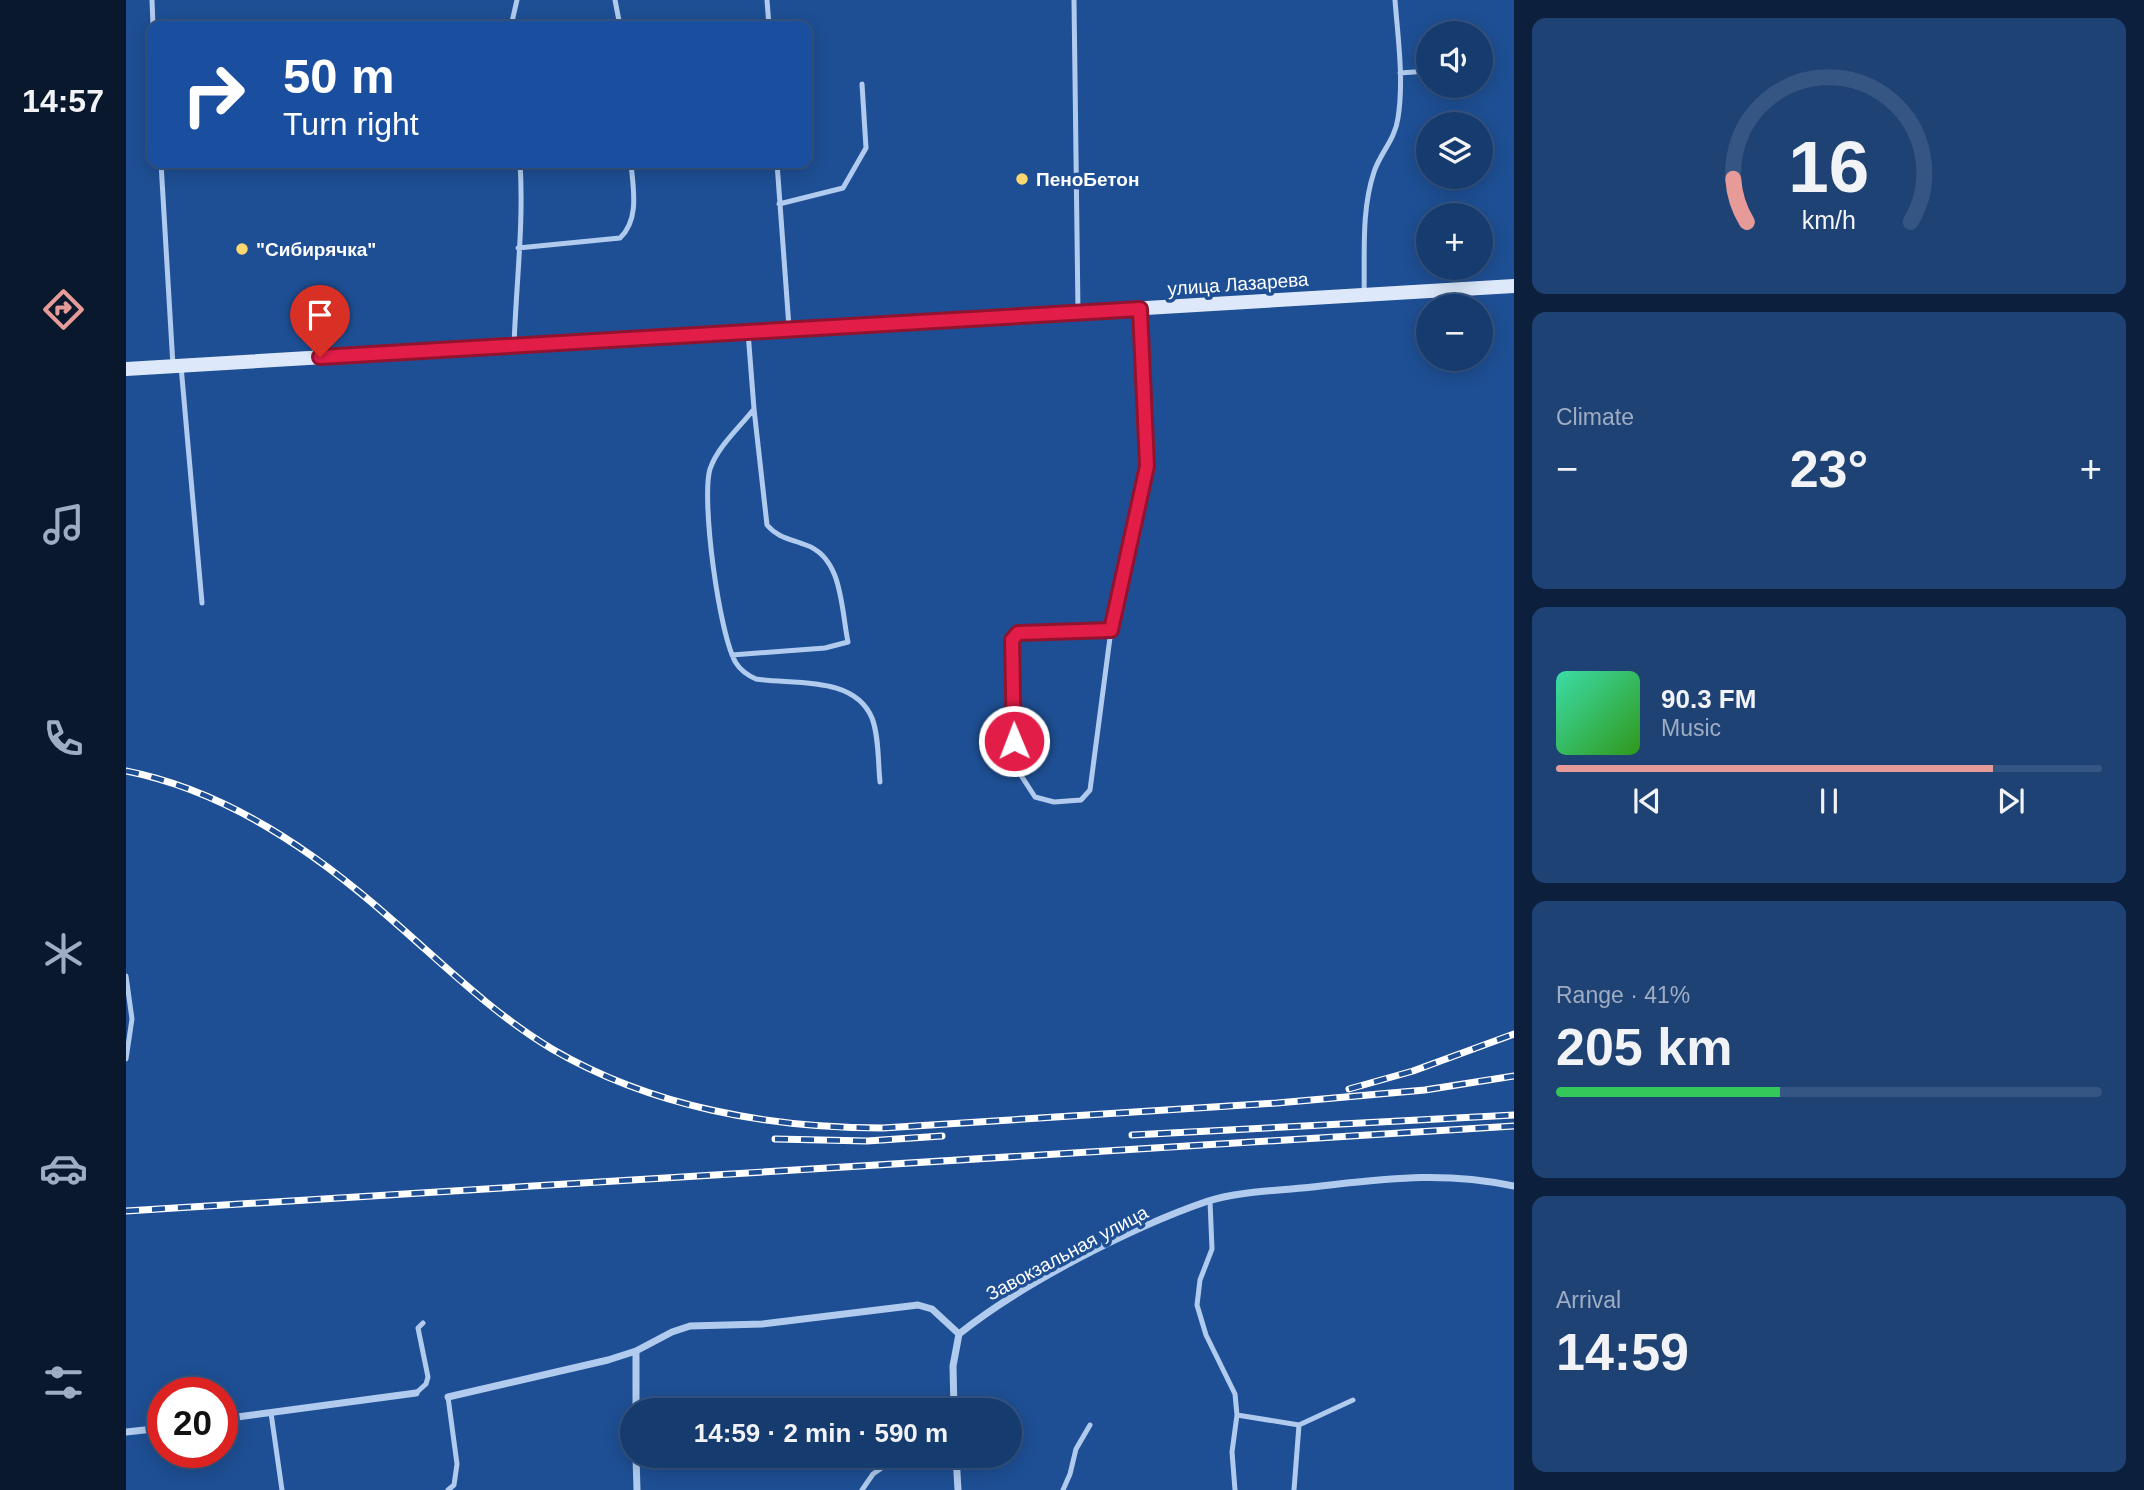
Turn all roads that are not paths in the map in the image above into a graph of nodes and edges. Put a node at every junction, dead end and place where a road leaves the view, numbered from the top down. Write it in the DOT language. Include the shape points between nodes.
graph roads {
  1 [pos="152,0"];
  2 [pos="517,0"];
  3 [pos="615,0"];
  4 [pos="767,0"];
  5 [pos="1074,0"];
  6 [pos="1395,0"];
  7 [pos="153,21"];
  8 [pos="512,21"];
  9 [pos="619,21"];
  10 [pos="769,21"];
  11 [pos="1416,72"];
  12 [pos="1400,73"];
  13 [pos="862,84"];
  14 [pos="161,168"];
  15 [pos="520,168"];
  16 [pos="631,168"];
  17 [pos="777,168"];
  18 [pos="779,204"];
  19 [pos="518,248"];
  20 [pos="1514,286"];
  21 [pos="1364,295"];
  22 [pos="1140,309"];
  23 [pos="1079,312"];
  24 [pos="789,329"];
  25 [pos="748,332"];
  26 [pos="514,346"];
  27 [pos="177,366"];
  28 [pos="126,369"];
  29 [pos="754,409"];
  30 [pos="202,603"];
  31 [pos="1111,630"];
  32 [pos="732,655"];
  33 [pos="880,782"];
  34 [pos="126,976"];
  35 [pos="126,1059"];
  36 [pos="1514,1186"];
  37 [pos="1210,1201"];
  38 [pos="423,1323"];
  39 [pos="959,1334"];
  40 [pos="636,1351"];
  41 [pos="416,1393"];
  42 [pos="448,1397"];
  43 [pos="636,1398"];
  44 [pos="954,1398"];
  45 [pos="1353,1400"];
  46 [pos="271,1413"];
  47 [pos="1237,1415"];
  48 [pos="238,1417"];
  49 [pos="1090,1425"];
  50 [pos="1299,1425"];
  51 [pos="147,1430"];
  52 [pos="126,1432"];
  53 [pos="636,1468"];
  54 [pos="882,1468"];
  55 [pos="957,1468"];
  56 [pos="282,1490"];
  57 [pos="448,1490"];
  58 [pos="637,1490"];
  59 [pos="862,1490"];
  60 [pos="958,1490"];
  61 [pos="1062,1490"];
  62 [pos="1235,1490"];
  63 [pos="1294,1490"];
  1 -- 7 [label="lane"];
  2 -- 8 [label="lane"];
  3 -- 9 [label="lane"];
  4 -- 10 [label="lane"];
  5 -- 23 [label="lane"];
  6 -- 12 [label="lane"];
  11 -- 12 [label="lane"];
  12 -- 21 [label="lane" via="1398,119 1392,141 1374,169 1366,206"];
  13 -- 18 [label="lane" via="866,148 843,188"];
  14 -- 27 [label="lane"];
  15 -- 19 [label="lane" via="523,210"];
  16 -- 19 [label="lane" via="634,205 627,232 620,238"];
  17 -- 18 [label="lane"];
  18 -- 24 [label="lane"];
  19 -- 26 [label="lane"];
  20 -- 21 [label="main road, улица Лазарева"];
  21 -- 22 [label="main road, улица Лазарева"];
  22 -- 23 [label="main road, улица Лазарева"];
  22 -- 31 [label="lane" via="1147,466"];
  23 -- 24 [label="main road, улица Лазарева"];
  24 -- 25 [label="main road, улица Лазарева"];
  25 -- 26 [label="main road, улица Лазарева"];
  25 -- 29 [label="lane"];
  26 -- 27 [label="main road, улица Лазарева"];
  27 -- 28 [label="main road, улица Лазарева"];
  27 -- 30 [label="lane"];
  29 -- 32 [label="lane" via="718,454 708,484 715,585"];
  29 -- 32 [label="lane" via="767,525 781,537 828,558 848,642"];
  31 -- 31 [label="lane" via="1090,790 1081,800 1054,802 1035,797 1015,766 1012,640 1018,633"];
  32 -- 33 [label="lane" via="744,674 756,679 844,689 867,708 873,720"];
  34 -- 35 [label="lane" via="132,1019"];
  36 -- 37 [label="street, Завокзальная улица" via="1471,1177 1421,1176"];
  37 -- 39 [label="street, Завокзальная улица" via="1068,1266"];
  37 -- 47 [label="lane" via="1213,1249 1200,1280 1197,1305 1206,1335 1235,1394"];
  38 -- 41 [label="lane" via="418,1328 428,1377"];
  39 -- 40 [label="street" via="932,1309 901,1305 762,1324 690,1326"];
  39 -- 44 [label="street"];
  40 -- 42 [label="street"];
  40 -- 43 [label="street"];
  41 -- 46 [label="street"];
  42 -- 57 [label="lane" via="457,1464 454,1485"];
  45 -- 50 [label="lane"];
  46 -- 48 [label="street"];
  46 -- 56 [label="lane"];
  47 -- 50 [label="lane"];
  47 -- 62 [label="lane" via="1232,1452"];
  49 -- 61 [label="lane"];
  50 -- 63 [label="lane"];
  51 -- 52 [label="street"];
  53 -- 58 [label="street"];
  54 -- 59 [label="lane"];
  55 -- 60 [label="street"];
}
